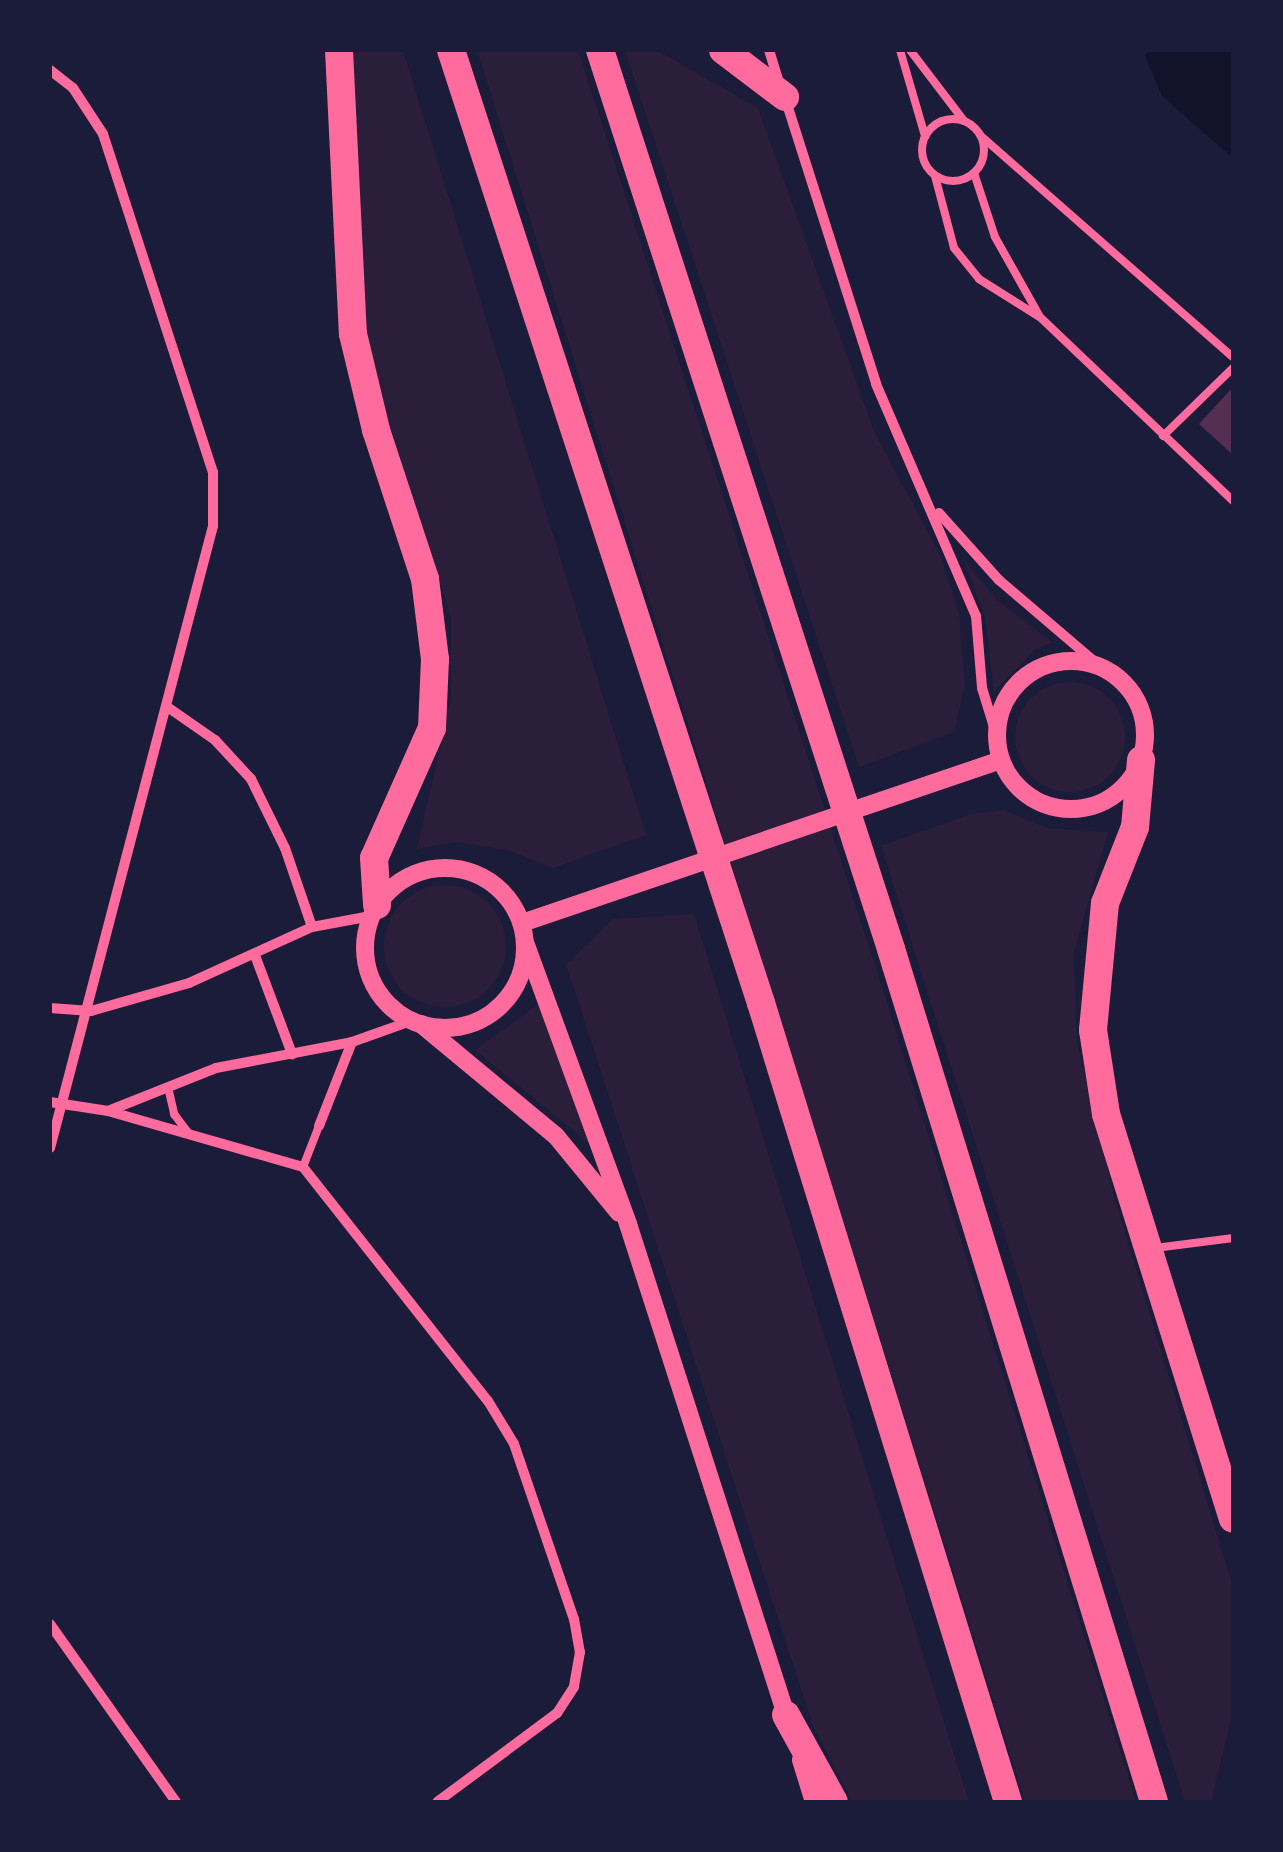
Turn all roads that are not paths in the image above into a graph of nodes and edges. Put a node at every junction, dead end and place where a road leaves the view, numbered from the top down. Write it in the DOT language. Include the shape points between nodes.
graph roads {
  1 [pos="339,50"];
  2 [pos="451,50"];
  3 [pos="600,50"];
  4 [pos="723,50"];
  5 [pos="768,50"];
  6 [pos="900,50"];
  7 [pos="910,50"];
  8 [pos="50,70"];
  9 [pos="784,98"];
  10 [pos="964,121"];
  11 [pos="925,136"];
  12 [pos="980,136"];
  13 [pos="974,173"];
  14 [pos="936,176"];
  15 [pos="1041,318"];
  16 [pos="1233,357"];
  17 [pos="1233,368"];
  18 [pos="1163,436"];
  19 [pos="1233,501"];
  20 [pos="933,507"];
  21 [pos="1101,667"];
  22 [pos="166,706"];
  23 [pos="998,740"];
  24 [pos="1001,760"];
  25 [pos="1141,760"];
  26 [pos="374,911"];
  27 [pos="522,923"];
  28 [pos="312,927"];
  29 [pos="526,945"];
  30 [pos="256,958"];
  31 [pos="50,1008"];
  32 [pos="91,1010"];
  33 [pos="416,1022"];
  34 [pos="352,1042"];
  35 [pos="292,1054"];
  36 [pos="168,1087"];
  37 [pos="56,1103"];
  38 [pos="108,1110"];
  39 [pos="319,1126"];
  40 [pos="190,1135"];
  41 [pos="50,1148"];
  42 [pos="302,1167"];
  43 [pos="628,1224"];
  44 [pos="1233,1238"];
  45 [pos="1151,1249"];
  46 [pos="1233,1518"];
  47 [pos="50,1624"];
  48 [pos="786,1715"];
  49 [pos="176,1802"];
  50 [pos="436,1802"];
  51 [pos="814,1802"];
  52 [pos="834,1802"];
  53 [pos="1008,1802"];
  54 [pos="1154,1802"];
  1 -- 26 [label="highway" via="353,334 376,430 425,579 434,659 432,728 374,858"];
  2 -- 53 [label="highway" via="761,1004"];
  3 -- 54 [label="highway" via="891,949"];
  4 -- 9 [label="highway"];
  5 -- 9 [label="street"];
  6 -- 11 [label="lane"];
  7 -- 10 [label="lane"];
  8 -- 22 [label="street" via="74,88 103,134 212,472 213,526"];
  9 -- 20 [label="street" via="876,384"];
  10 -- 11 [label="lane" via="942,121"];
  10 -- 12 [label="lane"];
  11 -- 14 [label="lane" via="923,158"];
  12 -- 13 [label="lane" via="984,156"];
  12 -- 16 [label="lane"];
  13 -- 14 [label="lane" via="955,181"];
  13 -- 15 [label="lane" via="994,237"];
  14 -- 15 [label="lane" via="946,227 966,265"];
  15 -- 18 [label="lane"];
  17 -- 18 [label="lane"];
  18 -- 19 [label="lane"];
  20 -- 21 [label="street" via="1000,580"];
  20 -- 23 [label="street" via="976,616 982,688"];
  21 -- 23 [label="street" via="1071,660 1028,674 1001,710"];
  21 -- 25 [label="street" via="1136,698 1144,729"];
  22 -- 28 [label="street" via="215,740 250,779 285,848"];
  22 -- 32 [label="street"];
  23 -- 24 [label="street"];
  24 -- 25 [label="street" via="1029,795 1077,809 1109,799"];
  24 -- 27 [label="street"];
  25 -- 45 [label="highway" via="1135,828 1105,903 1093,1030 1106,1114"];
  26 -- 27 [label="street" via="417,872 442,867 492,882"];
  26 -- 28 [label="street"];
  26 -- 33 [label="street" via="367,964 376,987"];
  27 -- 29 [label="street"];
  28 -- 30 [label="street"];
  29 -- 33 [label="street" via="522,975 506,1002 481,1020 452,1028"];
  29 -- 43 [label="street"];
  30 -- 32 [label="street"];
  30 -- 35 [label="street"];
  31 -- 32 [label="street"];
  32 -- 37 [label="street"];
  33 -- 34 [label="street"];
  33 -- 43 [label="street" via="556,1136"];
  34 -- 35 [label="street"];
  34 -- 39 [label="street"];
  35 -- 36 [label="street" via="216,1068"];
  36 -- 38 [label="street"];
  36 -- 40 [label="lane" via="174,1114"];
  37 -- 38 [label="street"];
  37 -- 41 [label="street"];
  38 -- 40 [label="street"];
  39 -- 42 [label="lane"];
  40 -- 42 [label="street"];
  42 -- 50 [label="street" via="514,1444 574,1619 580,1652 574,1687 557,1713"];
  43 -- 48 [label="street"];
  44 -- 45 [label="lane"];
  45 -- 46 [label="highway"];
  47 -- 49 [label="street"];
  48 -- 51 [label="street"];
  48 -- 52 [label="highway"];
}
